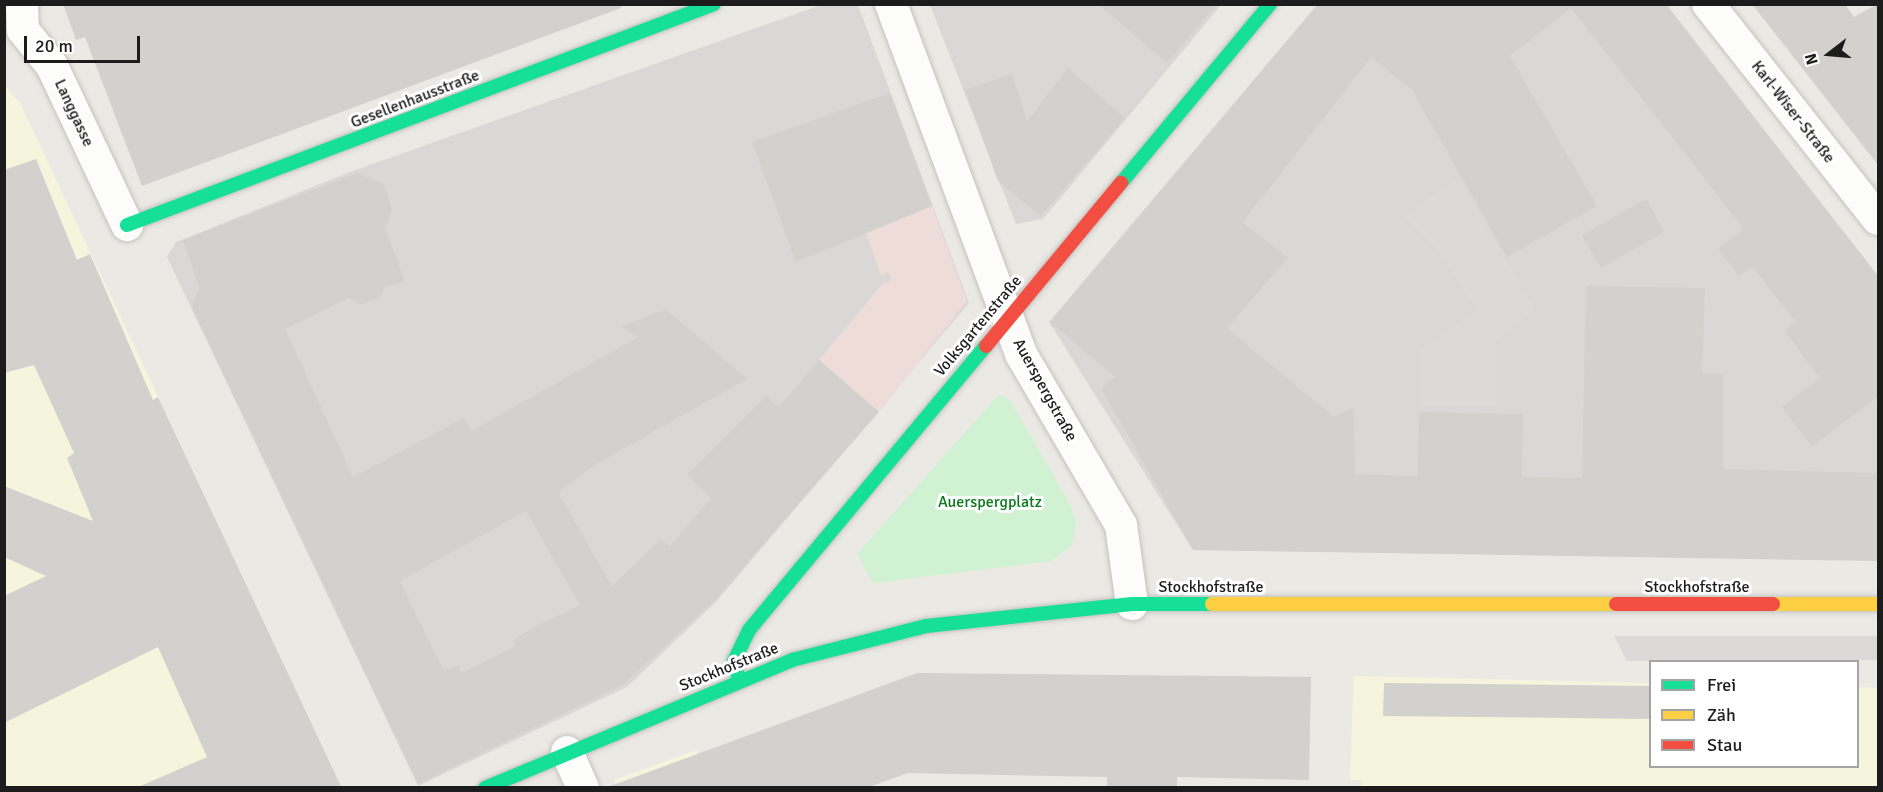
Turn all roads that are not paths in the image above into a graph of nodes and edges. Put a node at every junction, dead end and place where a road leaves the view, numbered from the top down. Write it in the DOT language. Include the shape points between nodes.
graph roads {
  1 [pos="714,4"];
  2 [pos="891,4"];
  3 [pos="1270,4"];
  4 [pos="1708,4"];
  5 [pos="16,23"];
  6 [pos="1878,219"];
  7 [pos="127,225"];
  8 [pos="1007,316"];
  9 [pos="1132,604"];
  10 [pos="1878,604"];
  11 [pos="739,680"];
  12 [pos="567,752"];
  13 [pos="485,788"];
  14 [pos="583,788"];
  1 -- 7 [label="street, Gesellenhausstraße"];
  2 -- 8 [label="street, Auerspergstraße"];
  3 -- 8 [label="street, Volksgartenstraße"];
  4 -- 6 [label="street, Karl-Wiser-Straße"];
  5 -- 7 [label="street, Langgasse" via="52,66"];
  8 -- 9 [label="street, Auerspergstraße" via="1021,354 1121,525"];
  8 -- 11 [label="street, Volksgartenstraße" via="749,630 734,661"];
  9 -- 10 [label="street, Stockhofstraße"];
  9 -- 11 [label="street, Stockhofstraße" via="926,626 850,641"];
  11 -- 12 [label="street, Stockhofstraße"];
  12 -- 13 [label="street, Stockhofstraße"];
  12 -- 14 [label="street"];
}
